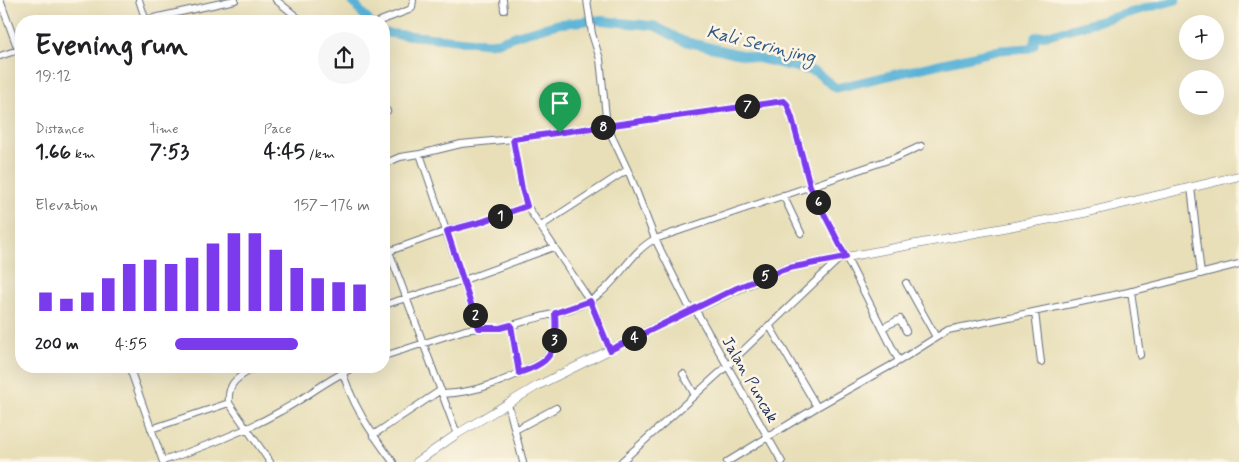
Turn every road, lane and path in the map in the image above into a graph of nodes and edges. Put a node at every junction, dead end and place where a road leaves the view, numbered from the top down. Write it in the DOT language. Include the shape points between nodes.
graph roads {
  1 [pos="0,0"];
  2 [pos="139,0"];
  3 [pos="234,0"];
  4 [pos="276,0"];
  5 [pos="413,0"];
  6 [pos="503,0"];
  7 [pos="588,0"];
  8 [pos="504,10"];
  9 [pos="143,15"];
  10 [pos="170,15"];
  11 [pos="295,15"];
  12 [pos="390,17"];
  13 [pos="14,37"];
  14 [pos="15,40"];
  15 [pos="15,51"];
  16 [pos="0,56"];
  17 [pos="606,122"];
  18 [pos="513,139"];
  19 [pos="922,146"];
  20 [pos="420,154"];
  21 [pos="390,162"];
  22 [pos="627,170"];
  23 [pos="1239,176"];
  24 [pos="811,188"];
  25 [pos="1191,188"];
  26 [pos="784,198"];
  27 [pos="527,206"];
  28 [pos="541,226"];
  29 [pos="447,231"];
  30 [pos="801,233"];
  31 [pos="657,242"];
  32 [pos="554,247"];
  33 [pos="390,251"];
  34 [pos="842,258"];
  35 [pos="390,261"];
  36 [pos="1239,264"];
  37 [pos="1201,274"];
  38 [pos="464,280"];
  39 [pos="906,283"];
  40 [pos="1131,292"];
  41 [pos="407,298"];
  42 [pos="590,301"];
  43 [pos="390,303"];
  44 [pos="693,310"];
  45 [pos="1034,312"];
  46 [pos="555,313"];
  47 [pos="511,325"];
  48 [pos="769,325"];
  49 [pos="479,328"];
  50 [pos="882,328"];
  51 [pos="906,331"];
  52 [pos="936,337"];
  53 [pos="424,343"];
  54 [pos="610,350"];
  55 [pos="390,354"];
  56 [pos="1140,356"];
  57 [pos="899,361"];
  58 [pos="1041,362"];
  59 [pos="728,366"];
  60 [pos="132,373"];
  61 [pos="247,373"];
  62 [pos="336,373"];
  63 [pos="343,373"];
  64 [pos="519,373"];
  65 [pos="683,374"];
  66 [pos="442,392"];
  67 [pos="695,395"];
  68 [pos="229,403"];
  69 [pos="508,404"];
  70 [pos="817,407"];
  71 [pos="556,408"];
  72 [pos="246,428"];
  73 [pos="152,429"];
  74 [pos="515,430"];
  75 [pos="457,434"];
  76 [pos="373,435"];
  77 [pos="768,437"];
  78 [pos="163,462"];
  79 [pos="270,462"];
  80 [pos="393,462"];
  81 [pos="416,462"];
  82 [pos="523,462"];
  83 [pos="621,462"];
  84 [pos="727,462"];
  85 [pos="782,462"];
  1 -- 13 [label="street"];
  2 -- 9 [label="street"];
  3 -- 10 [label="street"];
  4 -- 11 [label="street"];
  5 -- 12 [label="street" via="409,10"];
  6 -- 8 [label="street"];
  7 -- 17 [label="street, Jalan Puncak" via="592,34 600,59"];
  13 -- 14 [label="street"];
  15 -- 16 [label="street"];
  17 -- 18 [label="street"];
  17 -- 22 [label="street, Jalan Puncak"];
  17 -- 24 [label="street" via="784,101 792,118"];
  18 -- 20 [label="street" via="461,144"];
  18 -- 27 [label="street"];
  19 -- 24 [label="street"];
  20 -- 21 [label="street"];
  20 -- 29 [label="street"];
  22 -- 28 [label="street"];
  22 -- 31 [label="street, Jalan Puncak"];
  23 -- 25 [label="main road"];
  24 -- 26 [label="street"];
  24 -- 34 [label="street"];
  25 -- 34 [label="main road" via="1084,213"];
  25 -- 37 [label="street"];
  26 -- 30 [label="street"];
  26 -- 31 [label="street"];
  27 -- 28 [label="street"];
  27 -- 29 [label="street"];
  28 -- 32 [label="street"];
  29 -- 33 [label="street"];
  29 -- 38 [label="street"];
  31 -- 42 [label="street" via="644,245 610,285"];
  31 -- 44 [label="street, Jalan Puncak"];
  32 -- 38 [label="street"];
  32 -- 42 [label="street"];
  34 -- 44 [label="main road" via="771,274"];
  34 -- 48 [label="street"];
  34 -- 50 [label="street"];
  35 -- 41 [label="street"];
  36 -- 37 [label="street"];
  37 -- 40 [label="street"];
  38 -- 41 [label="street"];
  38 -- 49 [label="street"];
  39 -- 52 [label="street"];
  40 -- 45 [label="street"];
  40 -- 56 [label="street"];
  41 -- 43 [label="street"];
  41 -- 53 [label="street"];
  42 -- 46 [label="street"];
  42 -- 54 [label="street"];
  44 -- 54 [label="main road"];
  44 -- 59 [label="street, Jalan Puncak"];
  45 -- 52 [label="street" via="958,327"];
  45 -- 58 [label="street"];
  46 -- 47 [label="street"];
  46 -- 64 [label="street" via="554,340 549,356"];
  47 -- 49 [label="street"];
  47 -- 64 [label="street"];
  48 -- 59 [label="street"];
  48 -- 70 [label="street"];
  49 -- 53 [label="street"];
  50 -- 51 [label="street" via="900,319"];
  50 -- 57 [label="street"];
  52 -- 57 [label="street"];
  53 -- 55 [label="street"];
  53 -- 66 [label="street"];
  54 -- 69 [label="main road"];
  57 -- 70 [label="street"];
  59 -- 67 [label="street"];
  59 -- 77 [label="street, Jalan Puncak"];
  60 -- 73 [label="street"];
  61 -- 68 [label="street" via="232,383"];
  62 -- 72 [label="street" via="280,412"];
  63 -- 76 [label="street" via="350,395"];
  64 -- 66 [label="street" via="472,391"];
  65 -- 67 [label="street"];
  66 -- 75 [label="street"];
  66 -- 76 [label="street"];
  67 -- 83 [label="street"];
  68 -- 72 [label="street"];
  68 -- 73 [label="street"];
  69 -- 74 [label="street"];
  69 -- 75 [label="main road"];
  70 -- 77 [label="street"];
  71 -- 74 [label="street"];
  72 -- 78 [label="street"];
  72 -- 79 [label="street"];
  73 -- 78 [label="street"];
  74 -- 82 [label="street"];
  75 -- 81 [label="main road"];
  76 -- 80 [label="street"];
  77 -- 84 [label="street"];
  77 -- 85 [label="street, Jalan Puncak"];
}
